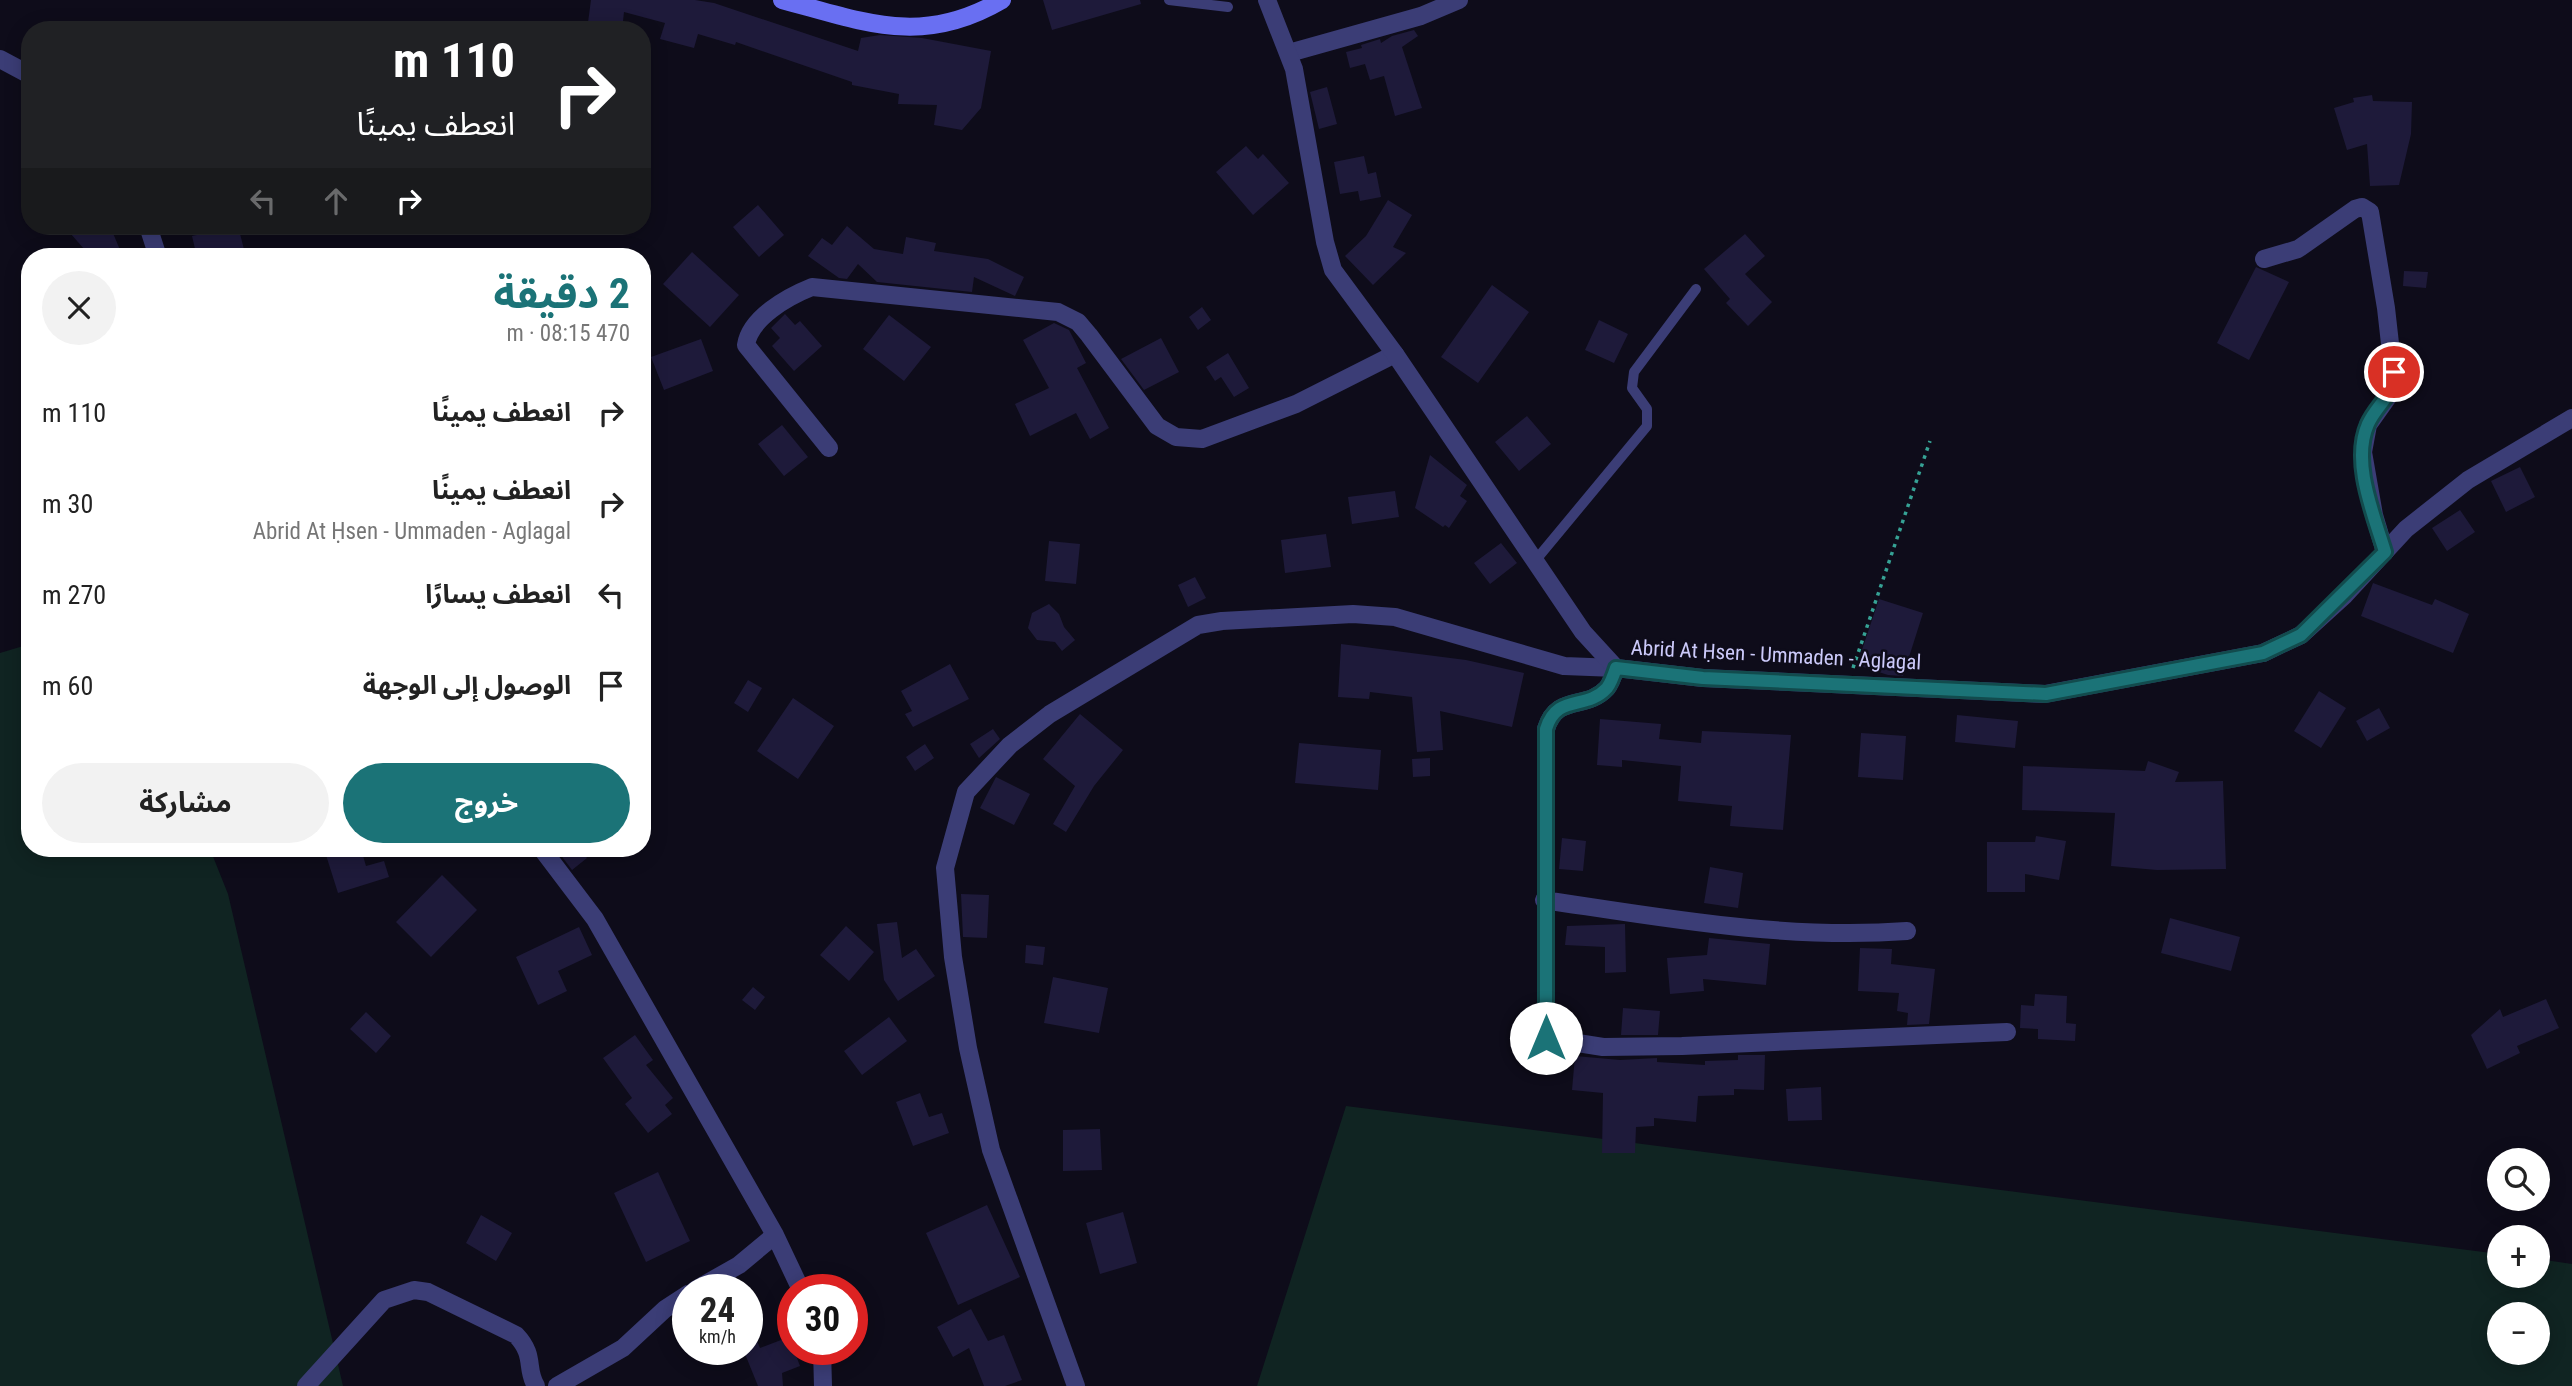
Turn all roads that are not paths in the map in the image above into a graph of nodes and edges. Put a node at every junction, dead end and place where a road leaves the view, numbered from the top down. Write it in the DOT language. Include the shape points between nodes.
graph roads {
  1 [pos="782,0"];
  2 [pos="1002,0"];
  3 [pos="1169,0"];
  4 [pos="1267,0"];
  5 [pos="1459,0"];
  6 [pos="1228,7"];
  7 [pos="1289,53"];
  8 [pos="0,59"];
  9 [pos="21,70"];
  10 [pos="2264,259"];
  11 [pos="1696,289"];
  12 [pos="1395,354"];
  13 [pos="2572,418"];
  14 [pos="829,448"];
  15 [pos="2385,552"];
  16 [pos="1535,561"];
  17 [pos="1616,668"];
  18 [pos="548,857"];
  19 [pos="1544,900"];
  20 [pos="1907,931"];
  21 [pos="2007,1032"];
  22 [pos="775,1234"];
  23 [pos="723,1274"];
  24 [pos="794,1274"];
  25 [pos="672,1304"];
  26 [pos="822,1365"];
  27 [pos="306,1386"];
  28 [pos="536,1386"];
  29 [pos="557,1386"];
  30 [pos="823,1386"];
  31 [pos="1076,1386"];
  1 -- 2 [label="main road" via="904,28 972,18"];
  3 -- 6 [label="lane"];
  4 -- 7 [label="street, Abrid At Ḥsen - Ummaden - Aglagal"];
  5 -- 7 [label="street" via="1421,16"];
  7 -- 12 [label="street, Abrid At Ḥsen - Ummaden - Aglagal" via="1333,270"];
  8 -- 9 [label="street"];
  10 -- 15 [label="street" via="2298,249 2358,207 2370,212 2394,379 2390,394 2368,425 2363,452"];
  11 -- 16 [label="lane" via="1634,372 1632,388 1647,409 1647,425"];
  12 -- 14 [label="street" via="1296,404 1202,439 1176,437 1157,426 1090,335 1058,312 812,287 753,325 747,345"];
  12 -- 16 [label="street, Abrid At Ḥsen - Ummaden - Aglagal"];
  13 -- 15 [label="street, Abrid At Ḥsen - Ummaden - Aglagal" via="2468,480 2406,529"];
  15 -- 17 [label="street, Abrid At Ḥsen - Ummaden - Aglagal" via="2301,635 2263,653 2046,694 1703,678"];
  16 -- 17 [label="street, Abrid At Ḥsen - Ummaden - Aglagal" via="1583,632"];
  17 -- 19 [label="street" via="1608,687 1594,698 1558,708 1550,715 1546,729"];
  17 -- 31 [label="street" via="1564,666 1395,617 1353,614 1198,625 1050,714 1010,745 966,792 945,868 968,1048 991,1150"];
  18 -- 22 [label="street" via="595,919"];
  19 -- 20 [label="street" via="1743,929"];
  19 -- 21 [label="street" via="1546,1038 1603,1047 1642,1047"];
  22 -- 23 [label="street"];
  22 -- 24 [label="street"];
  25 -- 29 [label="street" via="623,1348"];
  26 -- 30 [label="street"];
  27 -- 28 [label="street" via="384,1300 414,1290 428,1292 516,1335 528,1352"];
}
